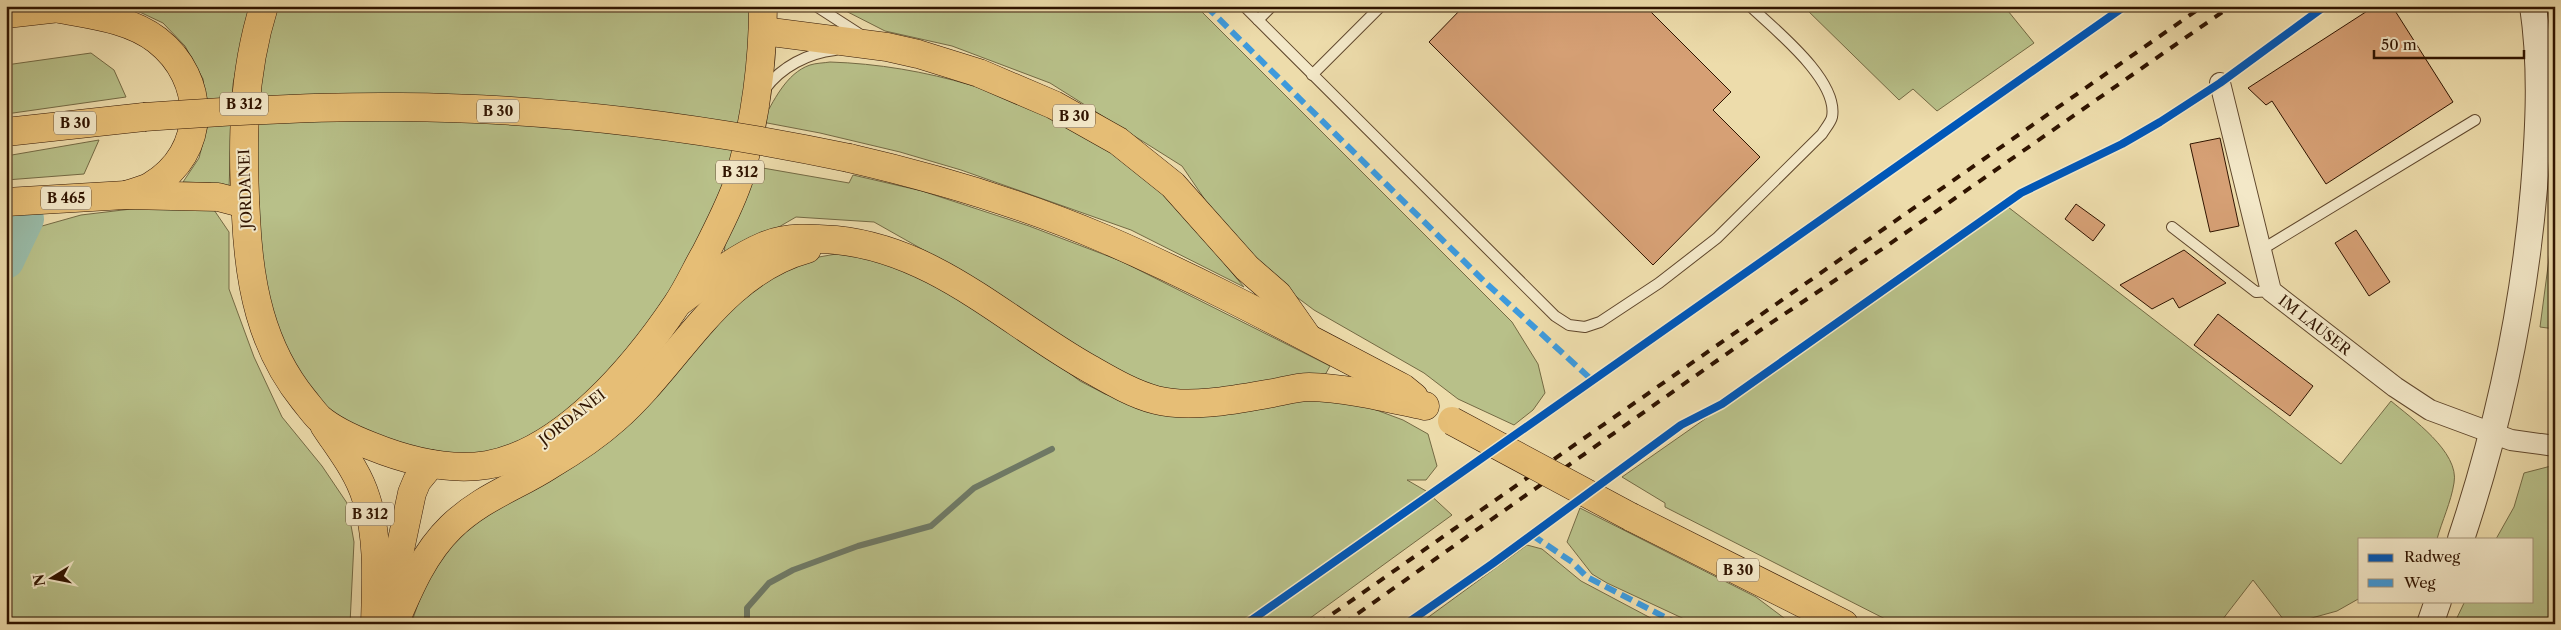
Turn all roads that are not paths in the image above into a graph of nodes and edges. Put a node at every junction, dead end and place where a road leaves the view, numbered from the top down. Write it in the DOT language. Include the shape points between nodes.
graph roads {
  1 [pos="264,6"];
  2 [pos="816,6"];
  3 [pos="1244,6"];
  4 [pos="1272,6"];
  5 [pos="1381,6"];
  6 [pos="1750,6"];
  7 [pos="2533,6"];
  8 [pos="69,7"];
  9 [pos="6,14"];
  10 [pos="763,19"];
  11 [pos="1258,20"];
  12 [pos="886,47"];
  13 [pos="1312,75"];
  14 [pos="2220,83"];
  15 [pos="758,97"];
  16 [pos="2475,120"];
  17 [pos="6,132"];
  18 [pos="126,195"];
  19 [pos="6,202"];
  20 [pos="245,204"];
  21 [pos="2172,227"];
  22 [pos="839,240"];
  23 [pos="2261,250"];
  24 [pos="2271,291"];
  25 [pos="679,302"];
  26 [pos="1308,338"];
  27 [pos="1425,406"];
  28 [pos="319,418"];
  29 [pos="2492,434"];
  30 [pos="2555,446"];
  31 [pos="431,464"];
  32 [pos="2461,538"];
  33 [pos="2438,602"];
  34 [pos="375,624"];
  35 [pos="384,624"];
  36 [pos="394,624"];
  37 [pos="1844,624"];
  38 [pos="2430,624"];
  1 -- 20 [label="main road, JORDANEI / B 312" via="246,84 243,134"];
  2 -- 12 [label="lane"];
  3 -- 11 [label="lane"];
  4 -- 11 [label="lane"];
  5 -- 13 [label="lane"];
  6 -- 13 [label="lane" via="1820,78 1829,94 1832,117 1822,134 1717,238 1659,283 1600,322 1585,327 1569,325 1555,316"];
  7 -- 29 [label="street" via="2539,85 2529,249 2518,324"];
  8 -- 9 [label="main road"];
  8 -- 18 [label="main road" via="132,27 155,39 174,55 188,77 195,102 194,127 185,151 170,171 150,187"];
  10 -- 12 [label="main road, B 30"];
  10 -- 15 [label="main road, JORDANEI / B 312"];
  11 -- 13 [label="lane"];
  12 -- 15 [label="lane" via="832,50 798,60 775,76"];
  12 -- 26 [label="main road, B 30" via="980,73 1054,105 1118,141 1173,185 1247,268 1278,295"];
  14 -- 23 [label="street, IM LAUSER"];
  15 -- 25 [label="main road, JORDANEI / B 312" via="739,179 720,225"];
  16 -- 23 [label="lane"];
  17 -- 26 [label="main road, B 30, bridge" via="144,117 291,107 400,107 576,117 709,133 849,158 982,194 1104,239"];
  18 -- 19 [label="main road, B 465"];
  18 -- 20 [label="main road, B 465" via="218,197"];
  20 -- 28 [label="main road, JORDANEI / B 312" via="248,264 271,349 294,388"];
  21 -- 24 [label="lane" via="2256,292"];
  22 -- 25 [label="main road, B 30" via="809,238 764,246 730,264"];
  22 -- 27 [label="main road, B 30" via="871,245 927,266 999,308 1064,354 1118,385 1157,400 1203,403 1307,387 1355,391"];
  22 -- 36 [label="main road, B 30" via="803,250 772,264 740,285 713,308 648,387 614,420 550,466 493,494 451,527 422,565"];
  23 -- 24 [label="street, IM LAUSER"];
  24 -- 29 [label="street, IM LAUSER" via="2394,387 2430,410"];
  25 -- 31 [label="main road, JORDANEI / B 312" via="634,362 594,404 556,434 539,445 488,465 452,467"];
  26 -- 27 [label="main road, B 30" via="1403,388"];
  27 -- 37 [label="main road, B 30, bridge" via="1632,517"];
  28 -- 31 [label="main road, JORDANEI / B 312" via="344,435 402,457"];
  28 -- 34 [label="main road, B 312" via="354,470 366,498 373,533"];
  29 -- 30 [label="street, IM LAUSER"];
  29 -- 32 [label="street"];
  31 -- 35 [label="main road, B 312" via="412,493"];
  33 -- 38 [label="street"];
}
